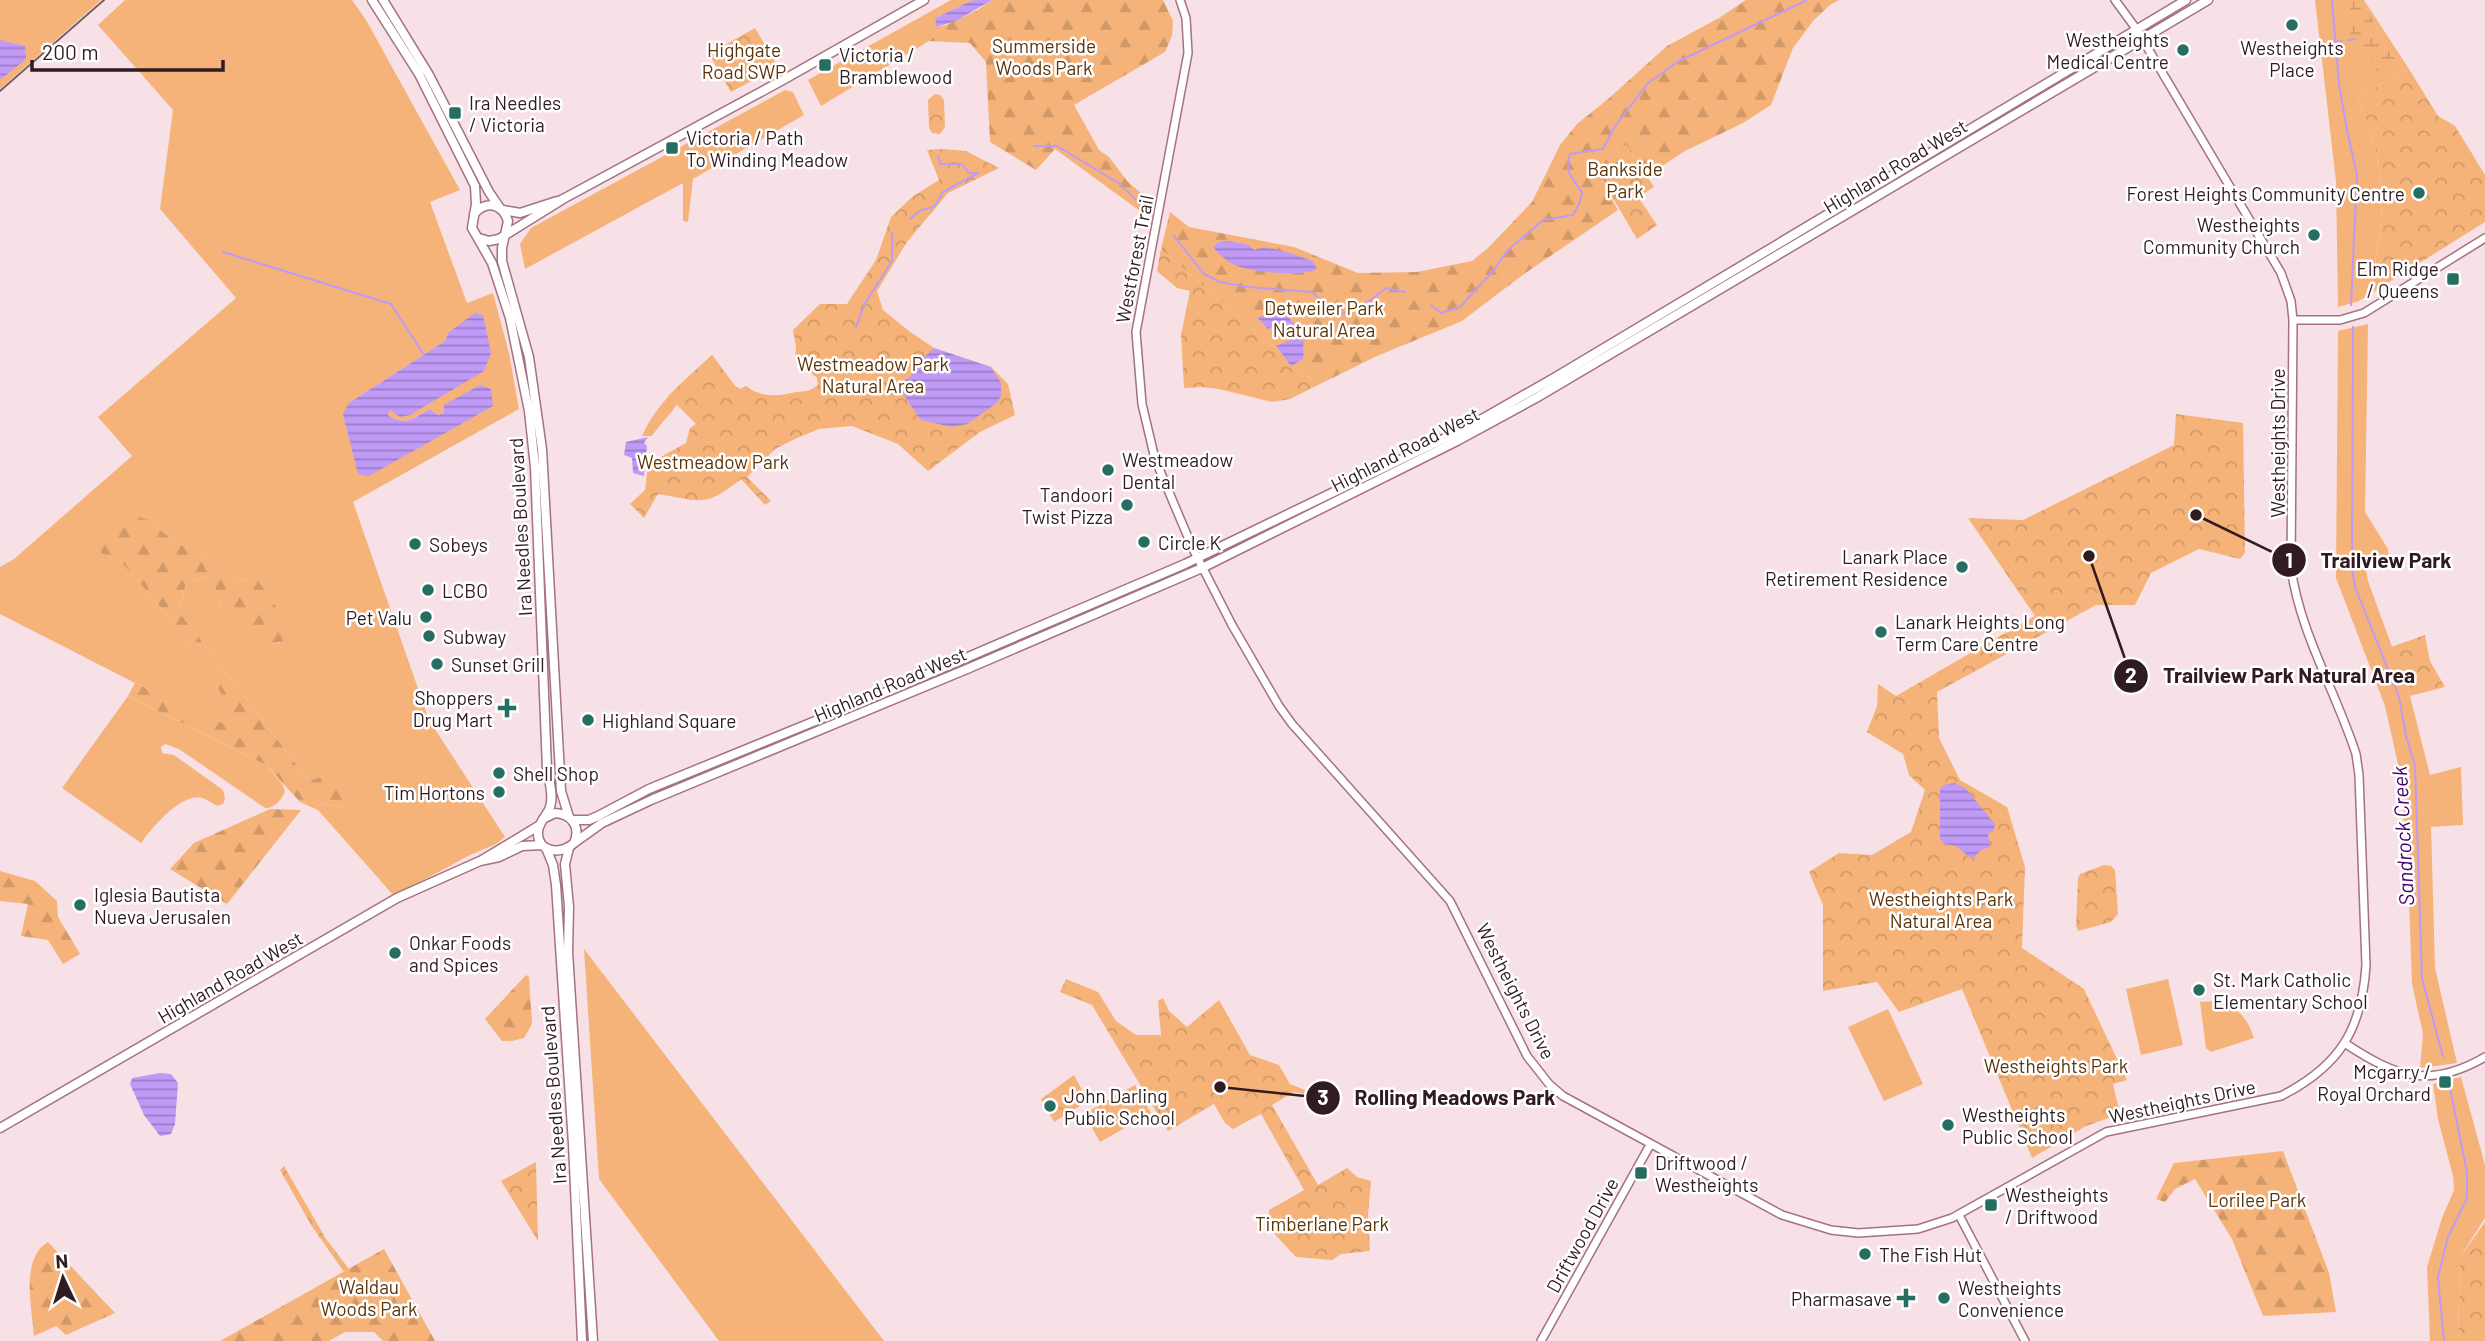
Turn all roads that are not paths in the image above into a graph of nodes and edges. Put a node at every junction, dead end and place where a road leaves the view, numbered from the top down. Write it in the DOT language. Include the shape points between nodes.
graph roads {
  1 [pos="372,0"];
  2 [pos="383,0"];
  3 [pos="925,0"];
  4 [pos="1180,0"];
  5 [pos="2115,0"];
  6 [pos="2186,0"];
  7 [pos="2208,0"];
  8 [pos="2137,30"];
  9 [pos="2142,39"];
  10 [pos="563,199"];
  11 [pos="501,209"];
  12 [pos="474,214"];
  13 [pos="505,233"];
  14 [pos="479,238"];
  15 [pos="2485,238"];
  16 [pos="2293,320"];
  17 [pos="1197,558"];
  18 [pos="1202,568"];
  19 [pos="571,818"];
  20 [pos="541,822"];
  21 [pos="572,845"];
  22 [pos="544,846"];
  23 [pos="480,861"];
  24 [pos="2346,1044"];
  25 [pos="2485,1057"];
  26 [pos="0,1128"];
  27 [pos="1650,1145"];
  28 [pos="1959,1215"];
  29 [pos="582,1341"];
  30 [pos="593,1341"];
  31 [pos="1541,1341"];
  32 [pos="2025,1341"];
  1 -- 12 [label="main road" via="419,75 475,186"];
  2 -- 11 [label="main road"];
  3 -- 10 [label="main road"];
  4 -- 17 [label="street, Westforest Trail" via="1188,52 1136,332 1148,434"];
  5 -- 8 [label="street, Westheights Drive"];
  6 -- 8 [label="main road, Highland Road West"];
  7 -- 9 [label="main road, Highland Road West"];
  8 -- 9 [label="street, Westheights Drive"];
  8 -- 17 [label="main road, Highland Road West" via="1504,407"];
  9 -- 16 [label="street, Westheights Drive" via="2281,273"];
  9 -- 18 [label="main road, Highland Road West" via="1497,421"];
  10 -- 11 [label="main road" via="520,213"];
  10 -- 13 [label="main road"];
  11 -- 12 [label="main road" via="485,206"];
  11 -- 13 [label="main road" via="508,221"];
  12 -- 14 [label="main road" via="472,228"];
  13 -- 14 [label="main road" via="492,242"];
  13 -- 19 [label="main road, Ira Needles Boulevard" via="502,261 528,357 542,449 561,791"];
  14 -- 20 [label="main road, Ira Needles Boulevard" via="510,318 535,467 551,796"];
  15 -- 16 [label="street" via="2364,313 2340,320"];
  16 -- 24 [label="street, Westheights Drive" via="2291,568 2304,623 2351,739 2359,775 2366,965 2364,994"];
  17 -- 18 [label="street, Westheights Drive"];
  17 -- 19 [label="main road, Highland Road West" via="649,789 589,820"];
  18 -- 21 [label="main road, Highland Road West" via="640,804"];
  18 -- 27 [label="street, Westheights Drive" via="1279,706 1450,901 1535,1067 1563,1096"];
  19 -- 20 [label="main road" via="555,813"];
  19 -- 21 [label="main road" via="577,831"];
  20 -- 22 [label="main road" via="539,838"];
  20 -- 23 [label="main road, Highland Road West"];
  21 -- 22 [label="main road" via="562,851"];
  21 -- 30 [label="main road, Ira Needles Boulevard" via="565,864 568,951"];
  22 -- 23 [label="main road, Highland Road West" via="522,846"];
  22 -- 29 [label="main road, Ira Needles Boulevard" via="556,885"];
  23 -- 26 [label="main road, Highland Road West" via="397,898"];
  24 -- 25 [label="street" via="2390,1069 2424,1077 2457,1072"];
  24 -- 28 [label="street, Westheights Drive" via="2311,1079 2281,1096 2106,1132"];
  27 -- 28 [label="street, Westheights Drive" via="1782,1215 1832,1230 1883,1233 1918,1229"];
  27 -- 31 [label="street, Driftwood Drive"];
  28 -- 32 [label="street"];
}
